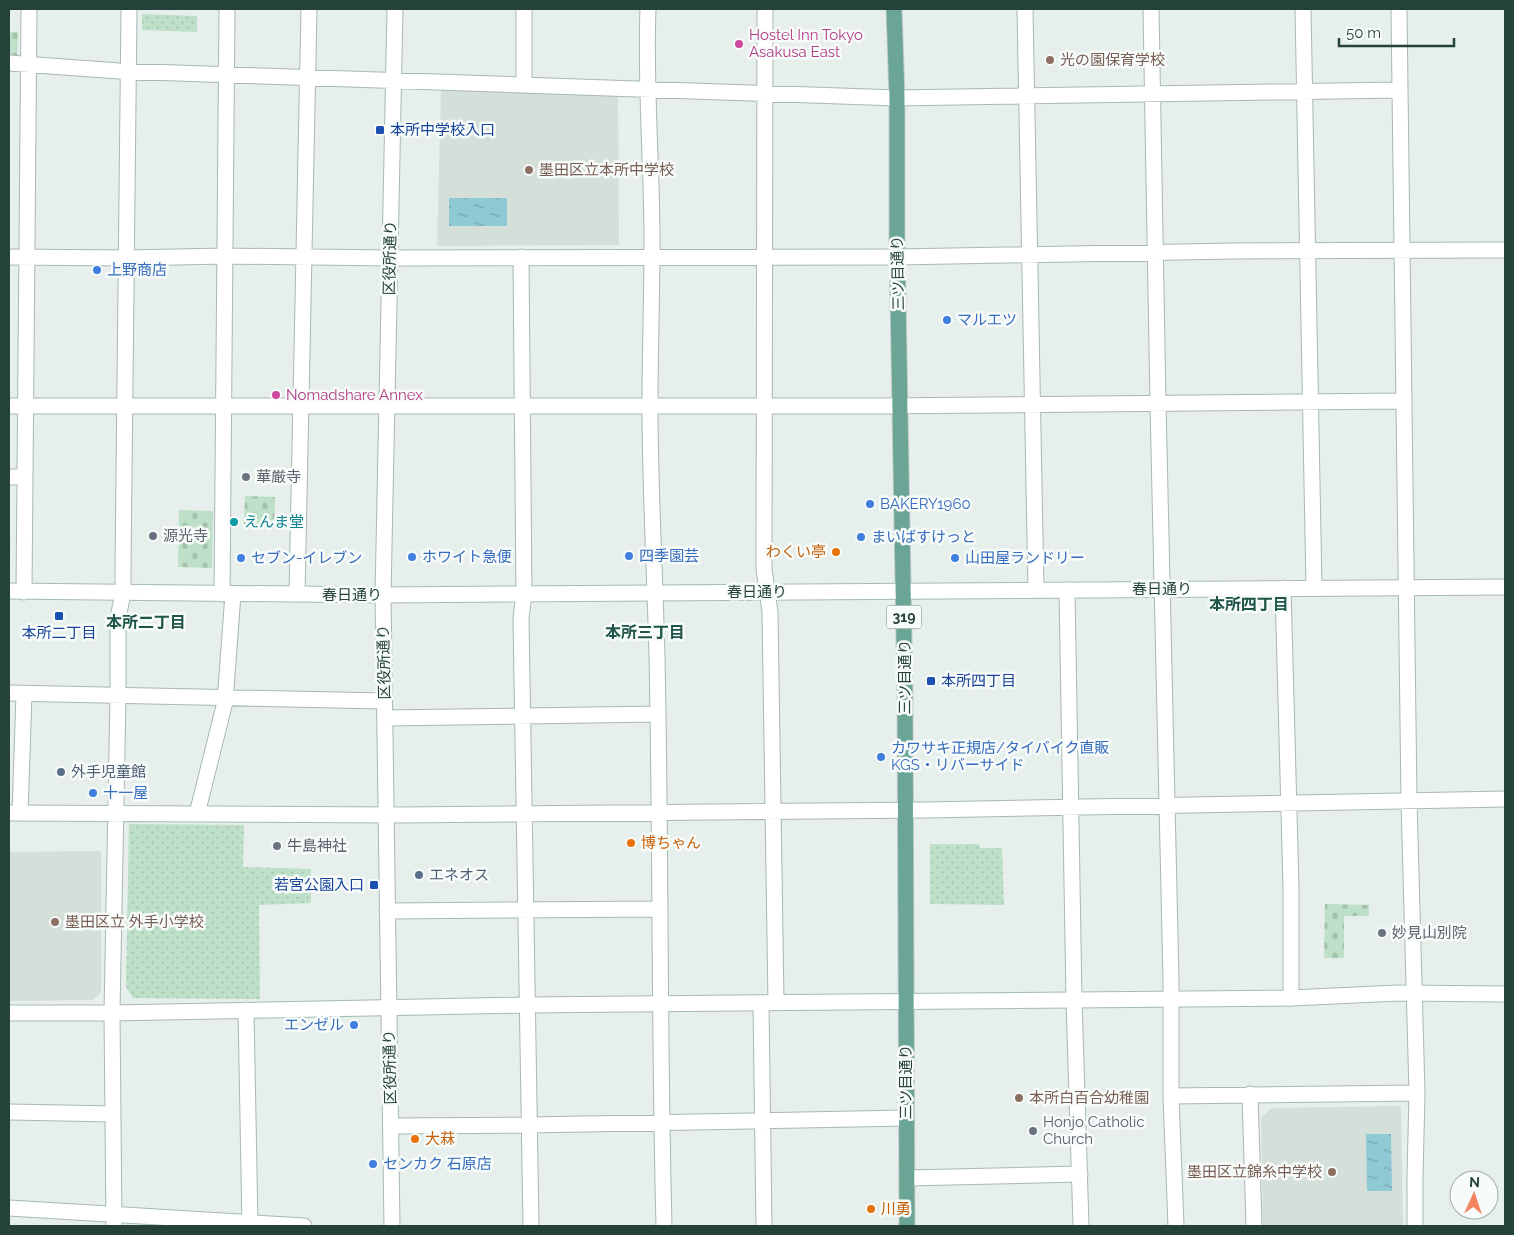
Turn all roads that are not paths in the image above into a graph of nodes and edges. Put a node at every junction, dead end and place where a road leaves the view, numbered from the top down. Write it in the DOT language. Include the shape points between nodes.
graph roads {
  1 [pos="29,9"];
  2 [pos="129,9"];
  3 [pos="227,9"];
  4 [pos="309,9"];
  5 [pos="395,9"];
  6 [pos="524,9"];
  7 [pos="648,9"];
  8 [pos="765,9"];
  9 [pos="894,9"];
  10 [pos="1025,9"];
  11 [pos="1151,9"];
  12 [pos="1303,9"];
  13 [pos="1399,9"];
  14 [pos="9,63"];
  15 [pos="29,64"];
  16 [pos="129,71"];
  17 [pos="227,74"];
  18 [pos="307,77"];
  19 [pos="394,79"];
  20 [pos="524,85"];
  21 [pos="647,88"];
  22 [pos="1400,90"];
  23 [pos="1304,92"];
  24 [pos="765,94"];
  25 [pos="1153,94"];
  26 [pos="1027,96"];
  27 [pos="897,98"];
  28 [pos="1307,250"];
  29 [pos="1402,250"];
  30 [pos="1505,250"];
  31 [pos="1156,253"];
  32 [pos="1030,254"];
  33 [pos="225,256"];
  34 [pos="304,256"];
  35 [pos="9,257"];
  36 [pos="26,257"];
  37 [pos="521,257"];
  38 [pos="652,257"];
  39 [pos="898,257"];
  40 [pos="127,258"];
  41 [pos="390,258"];
  42 [pos="764,258"];
  43 [pos="1404,401"];
  44 [pos="1310,402"];
  45 [pos="1158,404"];
  46 [pos="9,406"];
  47 [pos="26,406"];
  48 [pos="125,406"];
  49 [pos="224,406"];
  50 [pos="301,406"];
  51 [pos="386,406"];
  52 [pos="522,406"];
  53 [pos="650,406"];
  54 [pos="764,406"];
  55 [pos="901,406"];
  56 [pos="1033,406"];
  57 [pos="9,477"];
  58 [pos="25,477"];
  59 [pos="1407,587"];
  60 [pos="1505,587"];
  61 [pos="1283,588"];
  62 [pos="1314,588"];
  63 [pos="1162,589"];
  64 [pos="1036,590"];
  65 [pos="1066,590"];
  66 [pos="16,591"];
  67 [pos="904,591"];
  68 [pos="123,593"];
  69 [pos="655,593"];
  70 [pos="767,593"];
  71 [pos="227,594"];
  72 [pos="297,594"];
  73 [pos="524,594"];
  74 [pos="383,595"];
  75 [pos="16,693"];
  76 [pos="118,696"];
  77 [pos="226,698"];
  78 [pos="384,701"];
  79 [pos="658,714"];
  80 [pos="524,716"];
  81 [pos="384,718"];
  82 [pos="1505,799"];
  83 [pos="1410,801"];
  84 [pos="1289,803"];
  85 [pos="1168,805"];
  86 [pos="1071,806"];
  87 [pos="905,809"];
  88 [pos="658,812"];
  89 [pos="774,812"];
  90 [pos="14,813"];
  91 [pos="116,813"];
  92 [pos="197,814"];
  93 [pos="525,814"];
  94 [pos="386,816"];
  95 [pos="660,908"];
  96 [pos="525,910"];
  97 [pos="388,911"];
  98 [pos="1415,993"];
  99 [pos="1505,994"];
  100 [pos="1171,998"];
  101 [pos="1291,998"];
  102 [pos="1074,999"];
  103 [pos="906,1001"];
  104 [pos="769,1002"];
  105 [pos="660,1004"];
  106 [pos="528,1005"];
  107 [pos="389,1007"];
  108 [pos="246,1010"];
  109 [pos="9,1013"];
  110 [pos="112,1013"];
  111 [pos="1417,1093"];
  112 [pos="1250,1094"];
  113 [pos="1171,1096"];
  114 [pos="9,1112"];
  115 [pos="113,1114"];
  116 [pos="906,1118"];
  117 [pos="763,1120"];
  118 [pos="662,1123"];
  119 [pos="529,1125"];
  120 [pos="391,1126"];
  121 [pos="1080,1174"];
  122 [pos="907,1178"];
  123 [pos="9,1208"];
  124 [pos="114,1221"];
  125 [pos="250,1225"];
  126 [pos="304,1226"];
  127 [pos="392,1226"];
  128 [pos="531,1226"];
  129 [pos="664,1226"];
  130 [pos="764,1226"];
  131 [pos="907,1226"];
  132 [pos="1081,1226"];
  133 [pos="1176,1226"];
  134 [pos="1254,1226"];
  135 [pos="1415,1226"];
  1 -- 15 [label="street"];
  2 -- 16 [label="street"];
  3 -- 17 [label="street"];
  4 -- 18 [label="street"];
  5 -- 19 [label="street, 区役所通り"];
  6 -- 20 [label="street"];
  7 -- 21 [label="street"];
  8 -- 24 [label="street"];
  9 -- 27 [label="main road, 三ツ目通り / 319"];
  10 -- 26 [label="street"];
  11 -- 25 [label="street"];
  12 -- 23 [label="street"];
  13 -- 22 [label="street"];
  14 -- 15 [label="street"];
  15 -- 16 [label="street"];
  15 -- 36 [label="street"];
  16 -- 17 [label="street"];
  16 -- 40 [label="street"];
  17 -- 18 [label="street"];
  17 -- 33 [label="street"];
  18 -- 19 [label="street"];
  18 -- 34 [label="street"];
  19 -- 20 [label="street"];
  19 -- 41 [label="street, 区役所通り"];
  20 -- 21 [label="street"];
  21 -- 24 [label="street"];
  21 -- 38 [label="street"];
  22 -- 23 [label="street"];
  22 -- 29 [label="street"];
  23 -- 25 [label="street"];
  23 -- 28 [label="street"];
  24 -- 27 [label="street"];
  24 -- 42 [label="street"];
  25 -- 26 [label="street"];
  25 -- 31 [label="street"];
  26 -- 27 [label="street"];
  26 -- 32 [label="street"];
  27 -- 39 [label="main road, 三ツ目通り / 319"];
  28 -- 29 [label="street"];
  28 -- 31 [label="street"];
  28 -- 44 [label="street"];
  29 -- 30 [label="street"];
  29 -- 43 [label="street"];
  31 -- 32 [label="street"];
  31 -- 45 [label="street"];
  32 -- 39 [label="street"];
  32 -- 56 [label="street"];
  33 -- 34 [label="street"];
  33 -- 40 [label="street"];
  33 -- 49 [label="street"];
  34 -- 41 [label="street"];
  34 -- 50 [label="street"];
  35 -- 36 [label="street"];
  36 -- 40 [label="street"];
  36 -- 47 [label="street"];
  37 -- 38 [label="street"];
  37 -- 41 [label="street"];
  37 -- 52 [label="street"];
  38 -- 42 [label="street"];
  38 -- 53 [label="street"];
  39 -- 42 [label="street"];
  39 -- 55 [label="main road, 三ツ目通り / 319"];
  40 -- 48 [label="street"];
  41 -- 51 [label="street, 区役所通り"];
  42 -- 54 [label="street"];
  43 -- 44 [label="street"];
  43 -- 59 [label="street"];
  44 -- 45 [label="street"];
  44 -- 62 [label="street"];
  45 -- 56 [label="street"];
  45 -- 63 [label="street"];
  46 -- 47 [label="street"];
  47 -- 48 [label="street"];
  47 -- 58 [label="street"];
  48 -- 49 [label="street"];
  48 -- 68 [label="street"];
  49 -- 50 [label="street"];
  49 -- 71 [label="street"];
  50 -- 51 [label="street"];
  50 -- 72 [label="street"];
  51 -- 52 [label="street"];
  51 -- 74 [label="street, 区役所通り"];
  52 -- 53 [label="street"];
  52 -- 73 [label="street"];
  53 -- 54 [label="street"];
  53 -- 69 [label="street"];
  54 -- 55 [label="street"];
  54 -- 70 [label="street" via="764,569"];
  55 -- 56 [label="street"];
  55 -- 67 [label="main road, 三ツ目通り / 319"];
  56 -- 64 [label="street"];
  57 -- 58 [label="street"];
  58 -- 66 [label="street"];
  59 -- 60 [label="street, 春日通り"];
  59 -- 62 [label="street, 春日通り"];
  59 -- 83 [label="street"];
  61 -- 62 [label="street, 春日通り"];
  61 -- 63 [label="street, 春日通り"];
  61 -- 84 [label="street"];
  63 -- 65 [label="street, 春日通り"];
  63 -- 85 [label="street"];
  64 -- 65 [label="street, 春日通り"];
  64 -- 67 [label="street, 春日通り"];
  65 -- 86 [label="street"];
  66 -- 68 [label="street, 春日通り"];
  67 -- 70 [label="street, 春日通り"];
  67 -- 87 [label="main road, 三ツ目通り / 319"];
  68 -- 71 [label="street, 春日通り"];
  68 -- 76 [label="street" via="118,618"];
  69 -- 70 [label="street, 春日通り"];
  69 -- 73 [label="street, 春日通り"];
  69 -- 79 [label="street"];
  70 -- 89 [label="street"];
  71 -- 72 [label="street, 春日通り"];
  71 -- 77 [label="street"];
  72 -- 74 [label="street, 春日通り"];
  73 -- 74 [label="street, 春日通り"];
  73 -- 80 [label="street" via="521,618"];
  74 -- 78 [label="street, 区役所通り"];
  75 -- 76 [label="street"];
  75 -- 90 [label="street"];
  76 -- 77 [label="street"];
  76 -- 91 [label="street"];
  77 -- 78 [label="street"];
  77 -- 92 [label="street"];
  78 -- 81 [label="street, 区役所通り"];
  79 -- 80 [label="street"];
  79 -- 88 [label="street"];
  80 -- 81 [label="street"];
  80 -- 93 [label="street"];
  81 -- 94 [label="street, 区役所通り"];
  82 -- 83 [label="street"];
  83 -- 84 [label="street"];
  83 -- 98 [label="street"];
  84 -- 85 [label="street"];
  84 -- 101 [label="street"];
  85 -- 86 [label="street"];
  85 -- 100 [label="street"];
  86 -- 87 [label="street"];
  86 -- 102 [label="street"];
  87 -- 89 [label="street"];
  87 -- 103 [label="main road, 三ツ目通り / 319"];
  88 -- 89 [label="street"];
  88 -- 93 [label="street"];
  88 -- 95 [label="street"];
  89 -- 104 [label="street"];
  90 -- 91 [label="street"];
  91 -- 92 [label="street"];
  91 -- 110 [label="street"];
  92 -- 94 [label="street"];
  93 -- 94 [label="street"];
  93 -- 96 [label="street"];
  94 -- 97 [label="street, 区役所通り"];
  95 -- 96 [label="street"];
  95 -- 105 [label="street"];
  96 -- 97 [label="street"];
  96 -- 106 [label="street"];
  97 -- 107 [label="street, 区役所通り"];
  98 -- 99 [label="street"];
  98 -- 101 [label="street"];
  98 -- 111 [label="street"];
  100 -- 101 [label="street"];
  100 -- 102 [label="street"];
  100 -- 113 [label="street"];
  102 -- 103 [label="street"];
  102 -- 121 [label="street"];
  103 -- 104 [label="street"];
  103 -- 116 [label="main road, 三ツ目通り / 319"];
  104 -- 105 [label="street"];
  104 -- 117 [label="street"];
  105 -- 106 [label="street"];
  105 -- 118 [label="street"];
  106 -- 107 [label="street"];
  106 -- 119 [label="street"];
  107 -- 108 [label="street"];
  107 -- 120 [label="street, 区役所通り"];
  108 -- 110 [label="street"];
  108 -- 125 [label="street"];
  109 -- 110 [label="street"];
  110 -- 115 [label="street"];
  111 -- 112 [label="street"];
  111 -- 135 [label="street"];
  112 -- 113 [label="street"];
  112 -- 134 [label="street"];
  113 -- 133 [label="street"];
  114 -- 115 [label="street"];
  115 -- 124 [label="street"];
  116 -- 117 [label="street"];
  116 -- 122 [label="main road, 三ツ目通り / 319"];
  117 -- 118 [label="street"];
  117 -- 130 [label="street"];
  118 -- 119 [label="street"];
  118 -- 129 [label="street"];
  119 -- 120 [label="street"];
  119 -- 128 [label="street"];
  120 -- 127 [label="street, 区役所通り"];
  121 -- 122 [label="street"];
  121 -- 132 [label="street"];
  122 -- 131 [label="main road, 三ツ目通り / 319"];
  123 -- 124 [label="street"];
  124 -- 125 [label="street"];
  125 -- 126 [label="street"];
}
